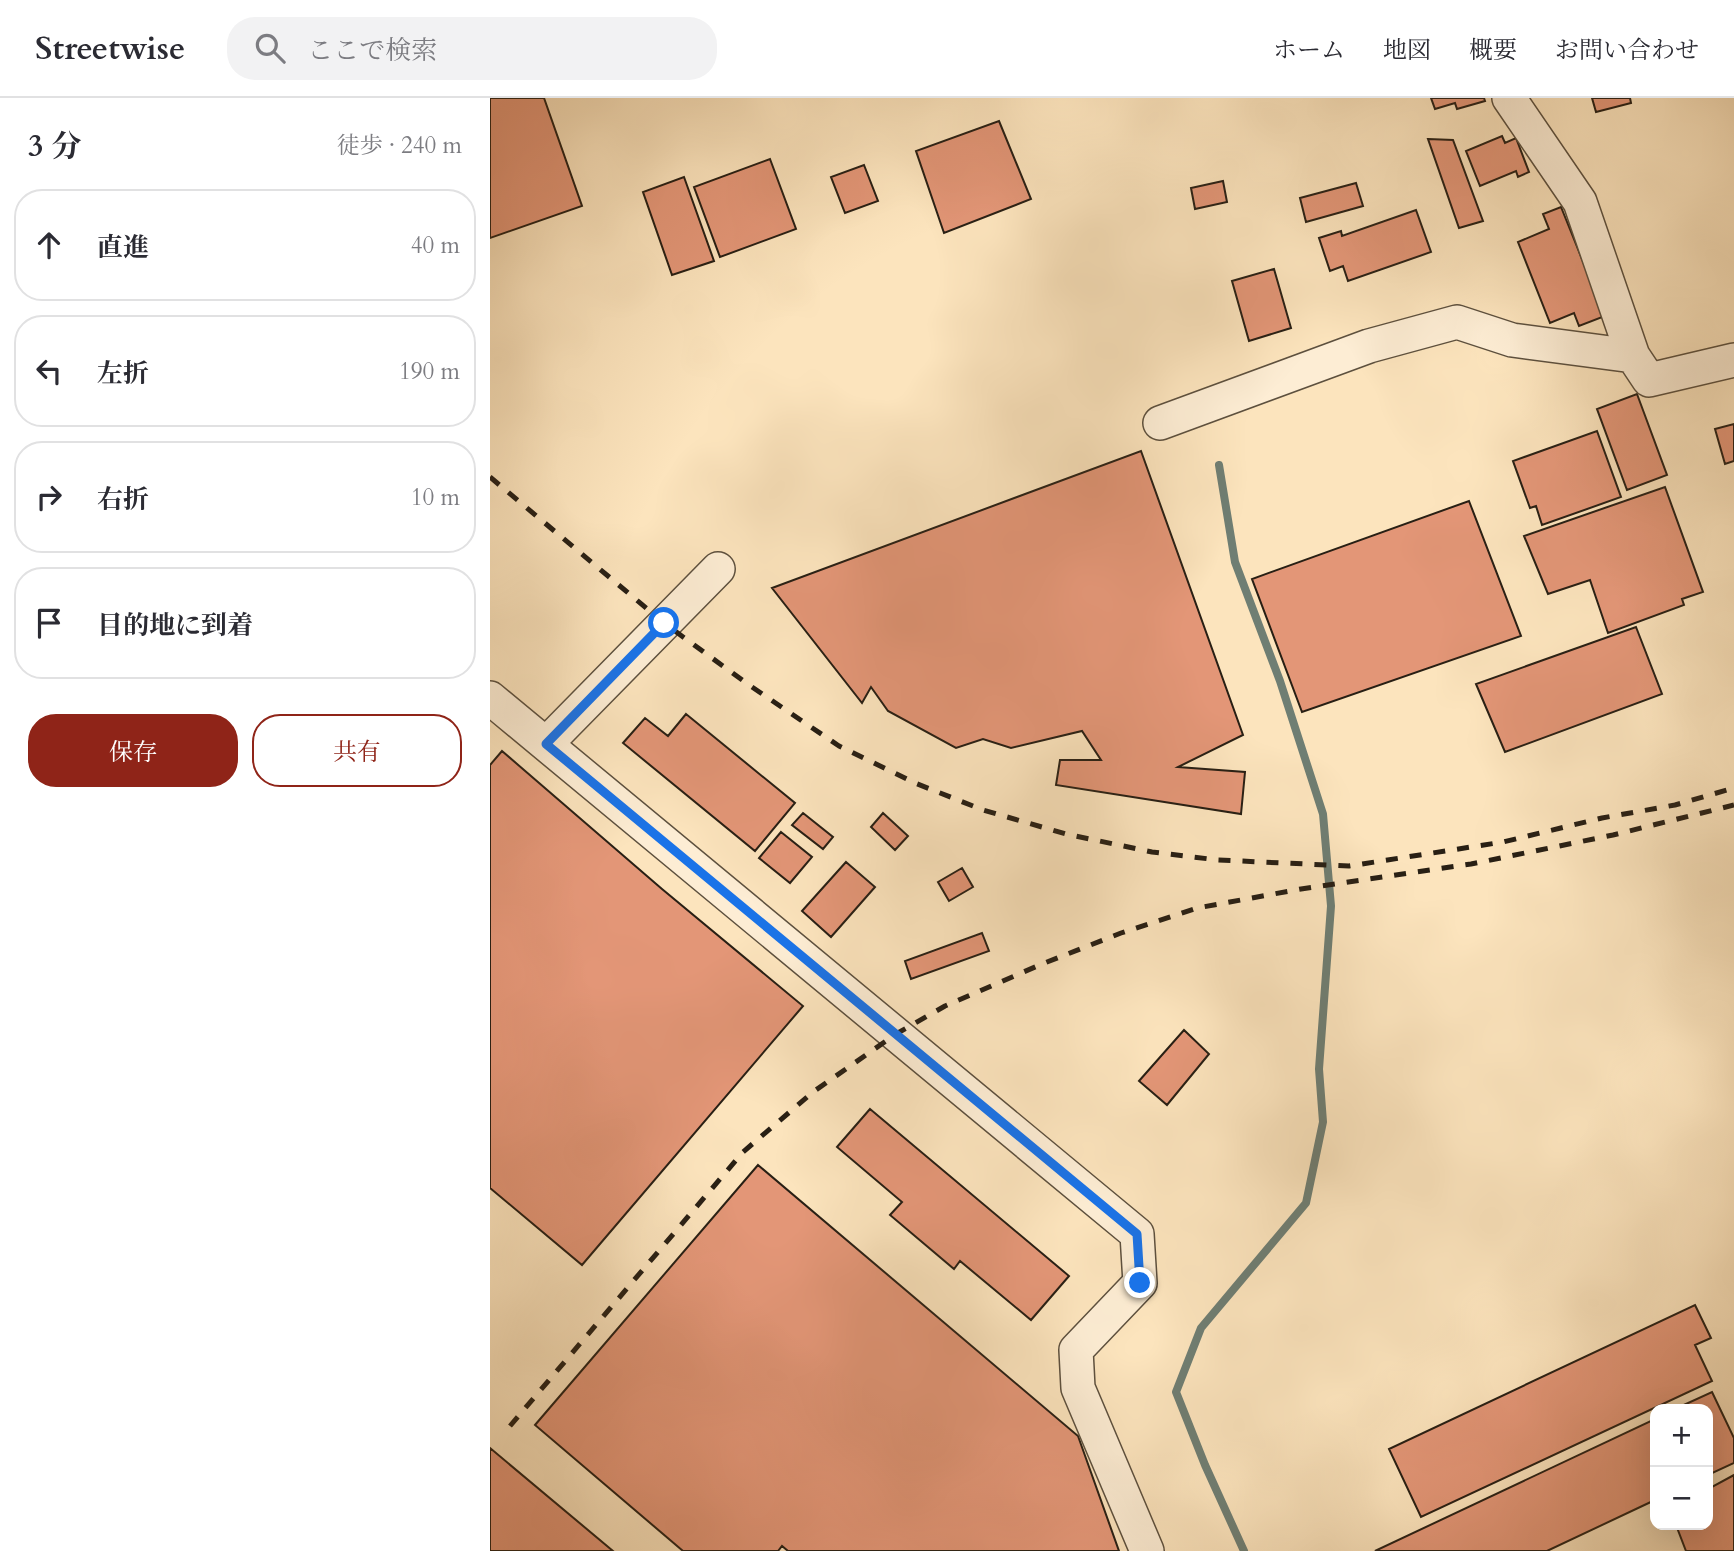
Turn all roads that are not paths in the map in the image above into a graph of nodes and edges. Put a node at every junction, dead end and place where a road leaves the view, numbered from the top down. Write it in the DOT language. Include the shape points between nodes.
graph roads {
  1 [pos="1509,98"];
  2 [pos="1633,356"];
  3 [pos="1734,360"];
  4 [pos="1160,423"];
  5 [pos="718,569"];
  6 [pos="490,698"];
  7 [pos="546,744"];
  8 [pos="1147,1551"];
  1 -- 2 [label="street" via="1580,202"];
  2 -- 3 [label="street" via="1649,380"];
  2 -- 4 [label="street" via="1512,340 1458,322 1369,346"];
  5 -- 7 [label="street"];
  6 -- 7 [label="street"];
  7 -- 8 [label="street" via="1137,1234 1140,1283 1076,1350 1078,1388"];
}
